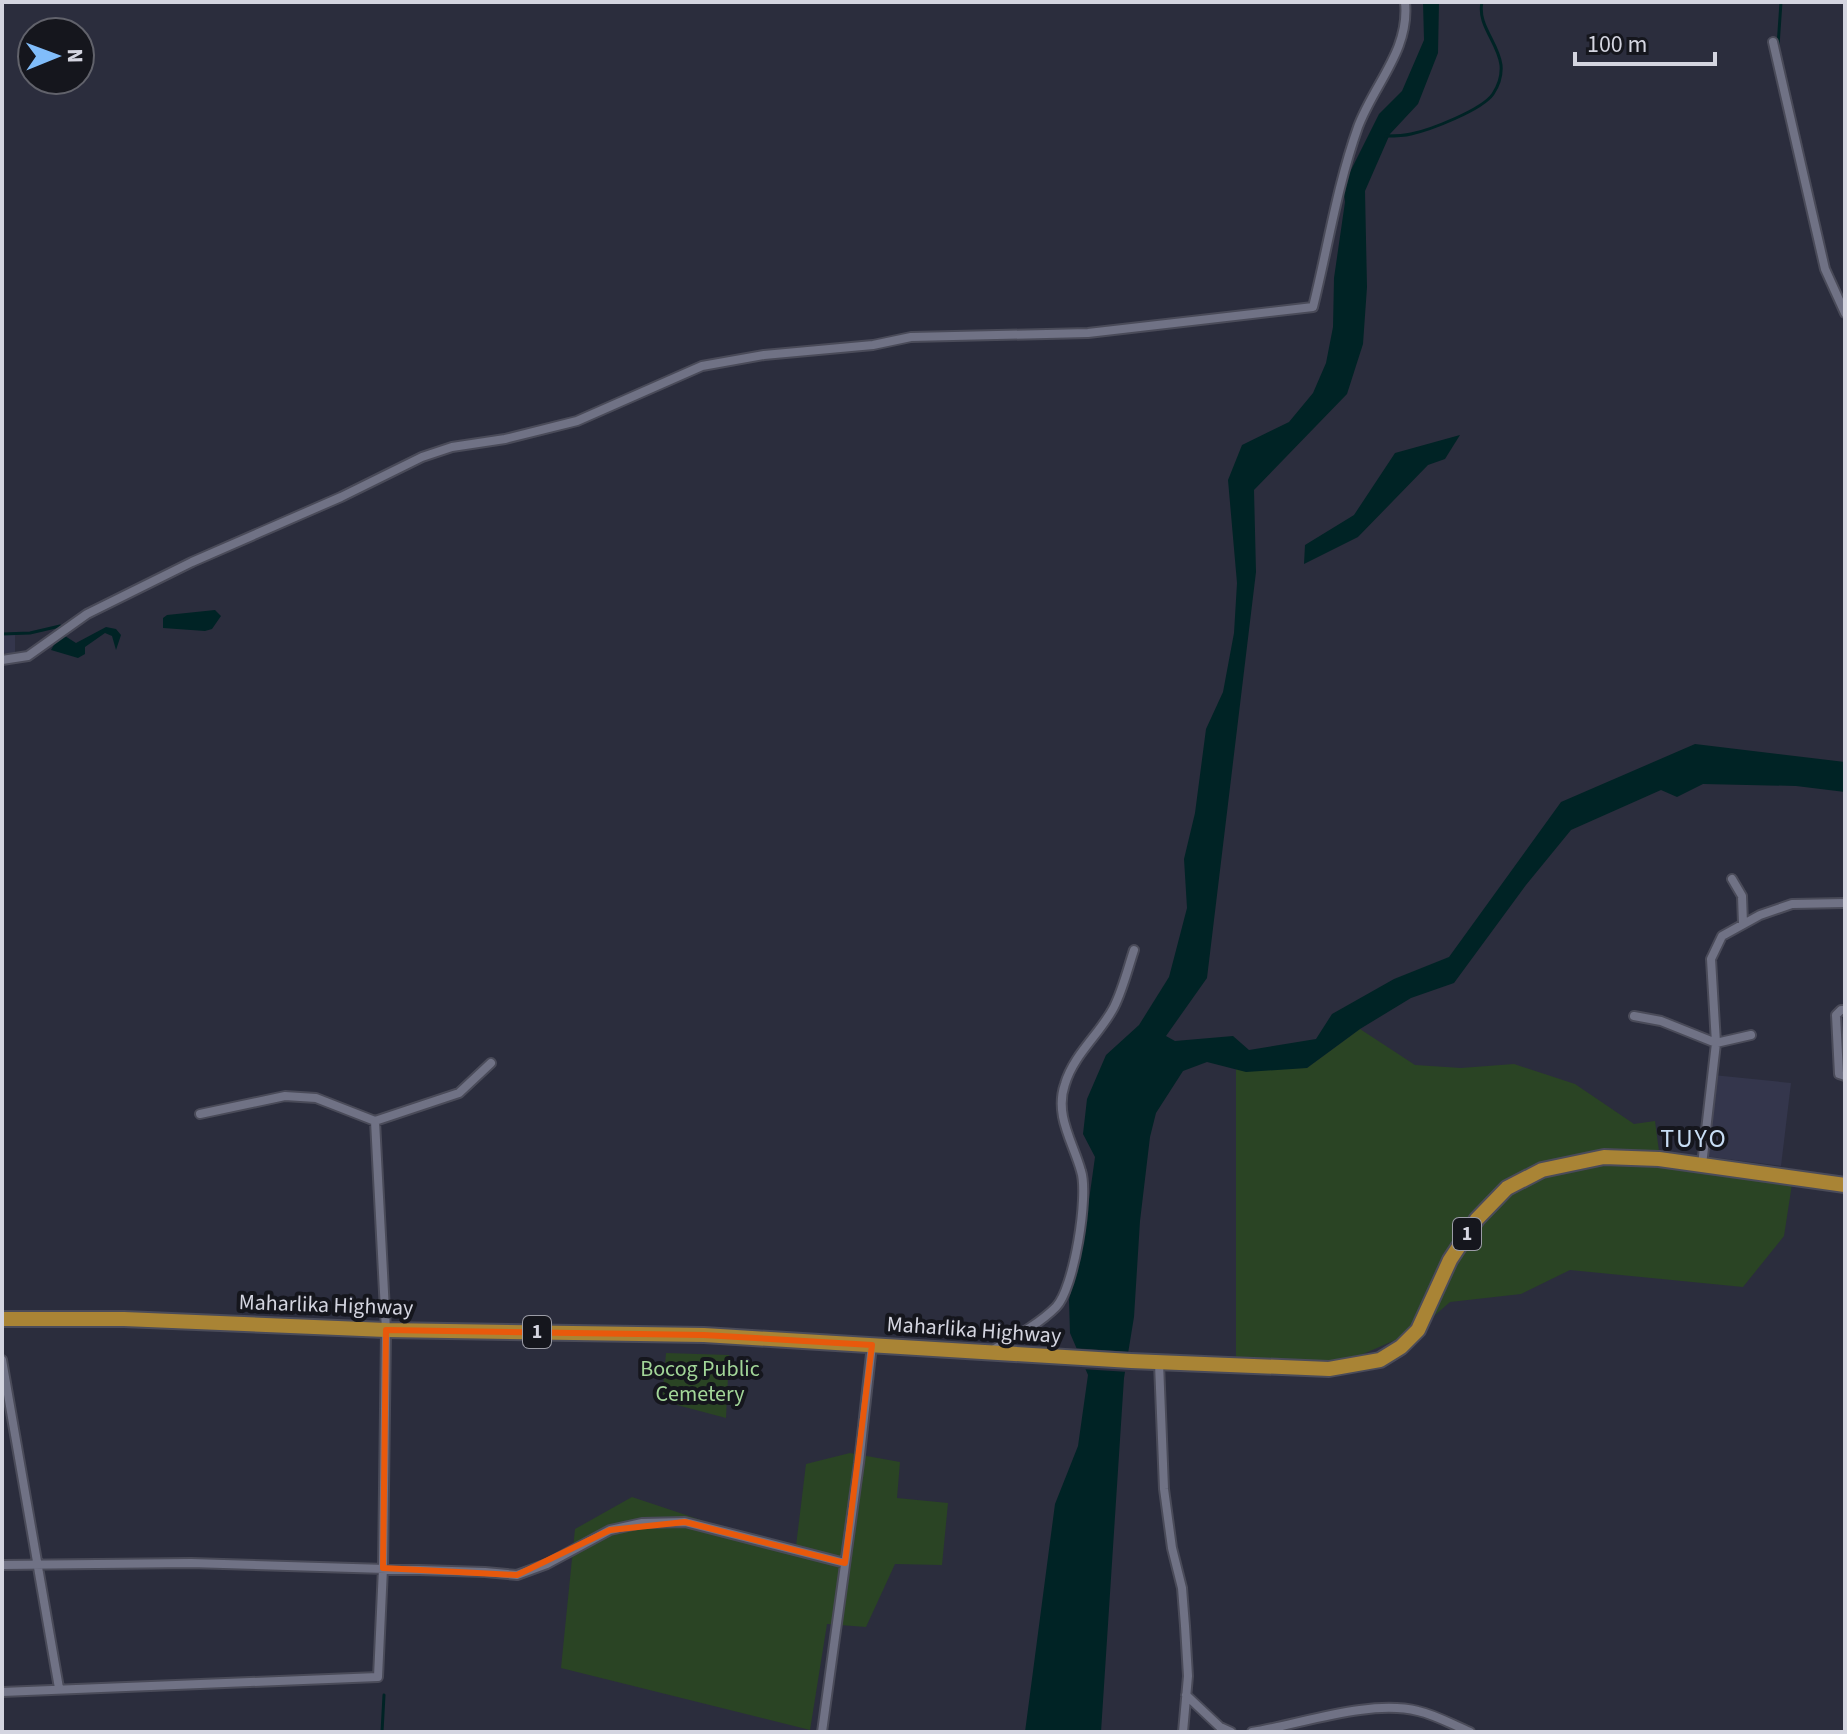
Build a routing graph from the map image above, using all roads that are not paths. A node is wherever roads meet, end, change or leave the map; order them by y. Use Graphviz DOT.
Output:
graph roads {
  1 [pos="1405,2"];
  2 [pos="1773,42"];
  3 [pos="1845,313"];
  4 [pos="2,660"];
  5 [pos="1732,879"];
  6 [pos="1845,903"];
  7 [pos="1743,924"];
  8 [pos="1134,950"];
  9 [pos="1845,1010"];
  10 [pos="1634,1016"];
  11 [pos="1751,1035"];
  12 [pos="1842,1041"];
  13 [pos="1716,1043"];
  14 [pos="491,1063"];
  15 [pos="1845,1076"];
  16 [pos="200,1114"];
  17 [pos="375,1121"];
  18 [pos="1702,1165"];
  19 [pos="1845,1185"];
  20 [pos="2,1319"];
  21 [pos="386,1330"];
  22 [pos="872,1345"];
  23 [pos="989,1353"];
  24 [pos="2,1360"];
  25 [pos="1159,1363"];
  26 [pos="845,1563"];
  27 [pos="2,1565"];
  28 [pos="39,1565"];
  29 [pos="383,1568"];
  30 [pos="59,1688"];
  31 [pos="2,1692"];
  32 [pos="1186,1695"];
  33 [pos="822,1732"];
  34 [pos="1183,1732"];
  35 [pos="1231,1732"];
  36 [pos="1252,1732"];
  37 [pos="1470,1732"];
  1 -- 4 [label="street"];
  2 -- 3 [label="street"];
  5 -- 7 [label="street"];
  6 -- 7 [label="street"];
  7 -- 13 [label="street"];
  8 -- 23 [label="street"];
  9 -- 12 [label="street"];
  10 -- 13 [label="street"];
  11 -- 13 [label="street"];
  12 -- 15 [label="street"];
  13 -- 18 [label="street"];
  14 -- 17 [label="street"];
  16 -- 17 [label="street"];
  17 -- 21 [label="street"];
  18 -- 19 [label="highway, Maharlika Highway / 1"];
  18 -- 25 [label="highway, Maharlika Highway / 1"];
  20 -- 21 [label="highway, Maharlika Highway / 1"];
  21 -- 22 [label="highway, Maharlika Highway / 1"];
  21 -- 29 [label="street"];
  22 -- 23 [label="highway, Maharlika Highway / 1"];
  22 -- 26 [label="street"];
  23 -- 25 [label="highway, Maharlika Highway / 1"];
  24 -- 28 [label="street"];
  25 -- 32 [label="street"];
  26 -- 29 [label="street"];
  26 -- 33 [label="street"];
  27 -- 28 [label="street"];
  28 -- 29 [label="street"];
  28 -- 30 [label="street"];
  29 -- 30 [label="street"];
  30 -- 31 [label="street"];
  32 -- 34 [label="street"];
  32 -- 35 [label="street"];
  36 -- 37 [label="street"];
}
